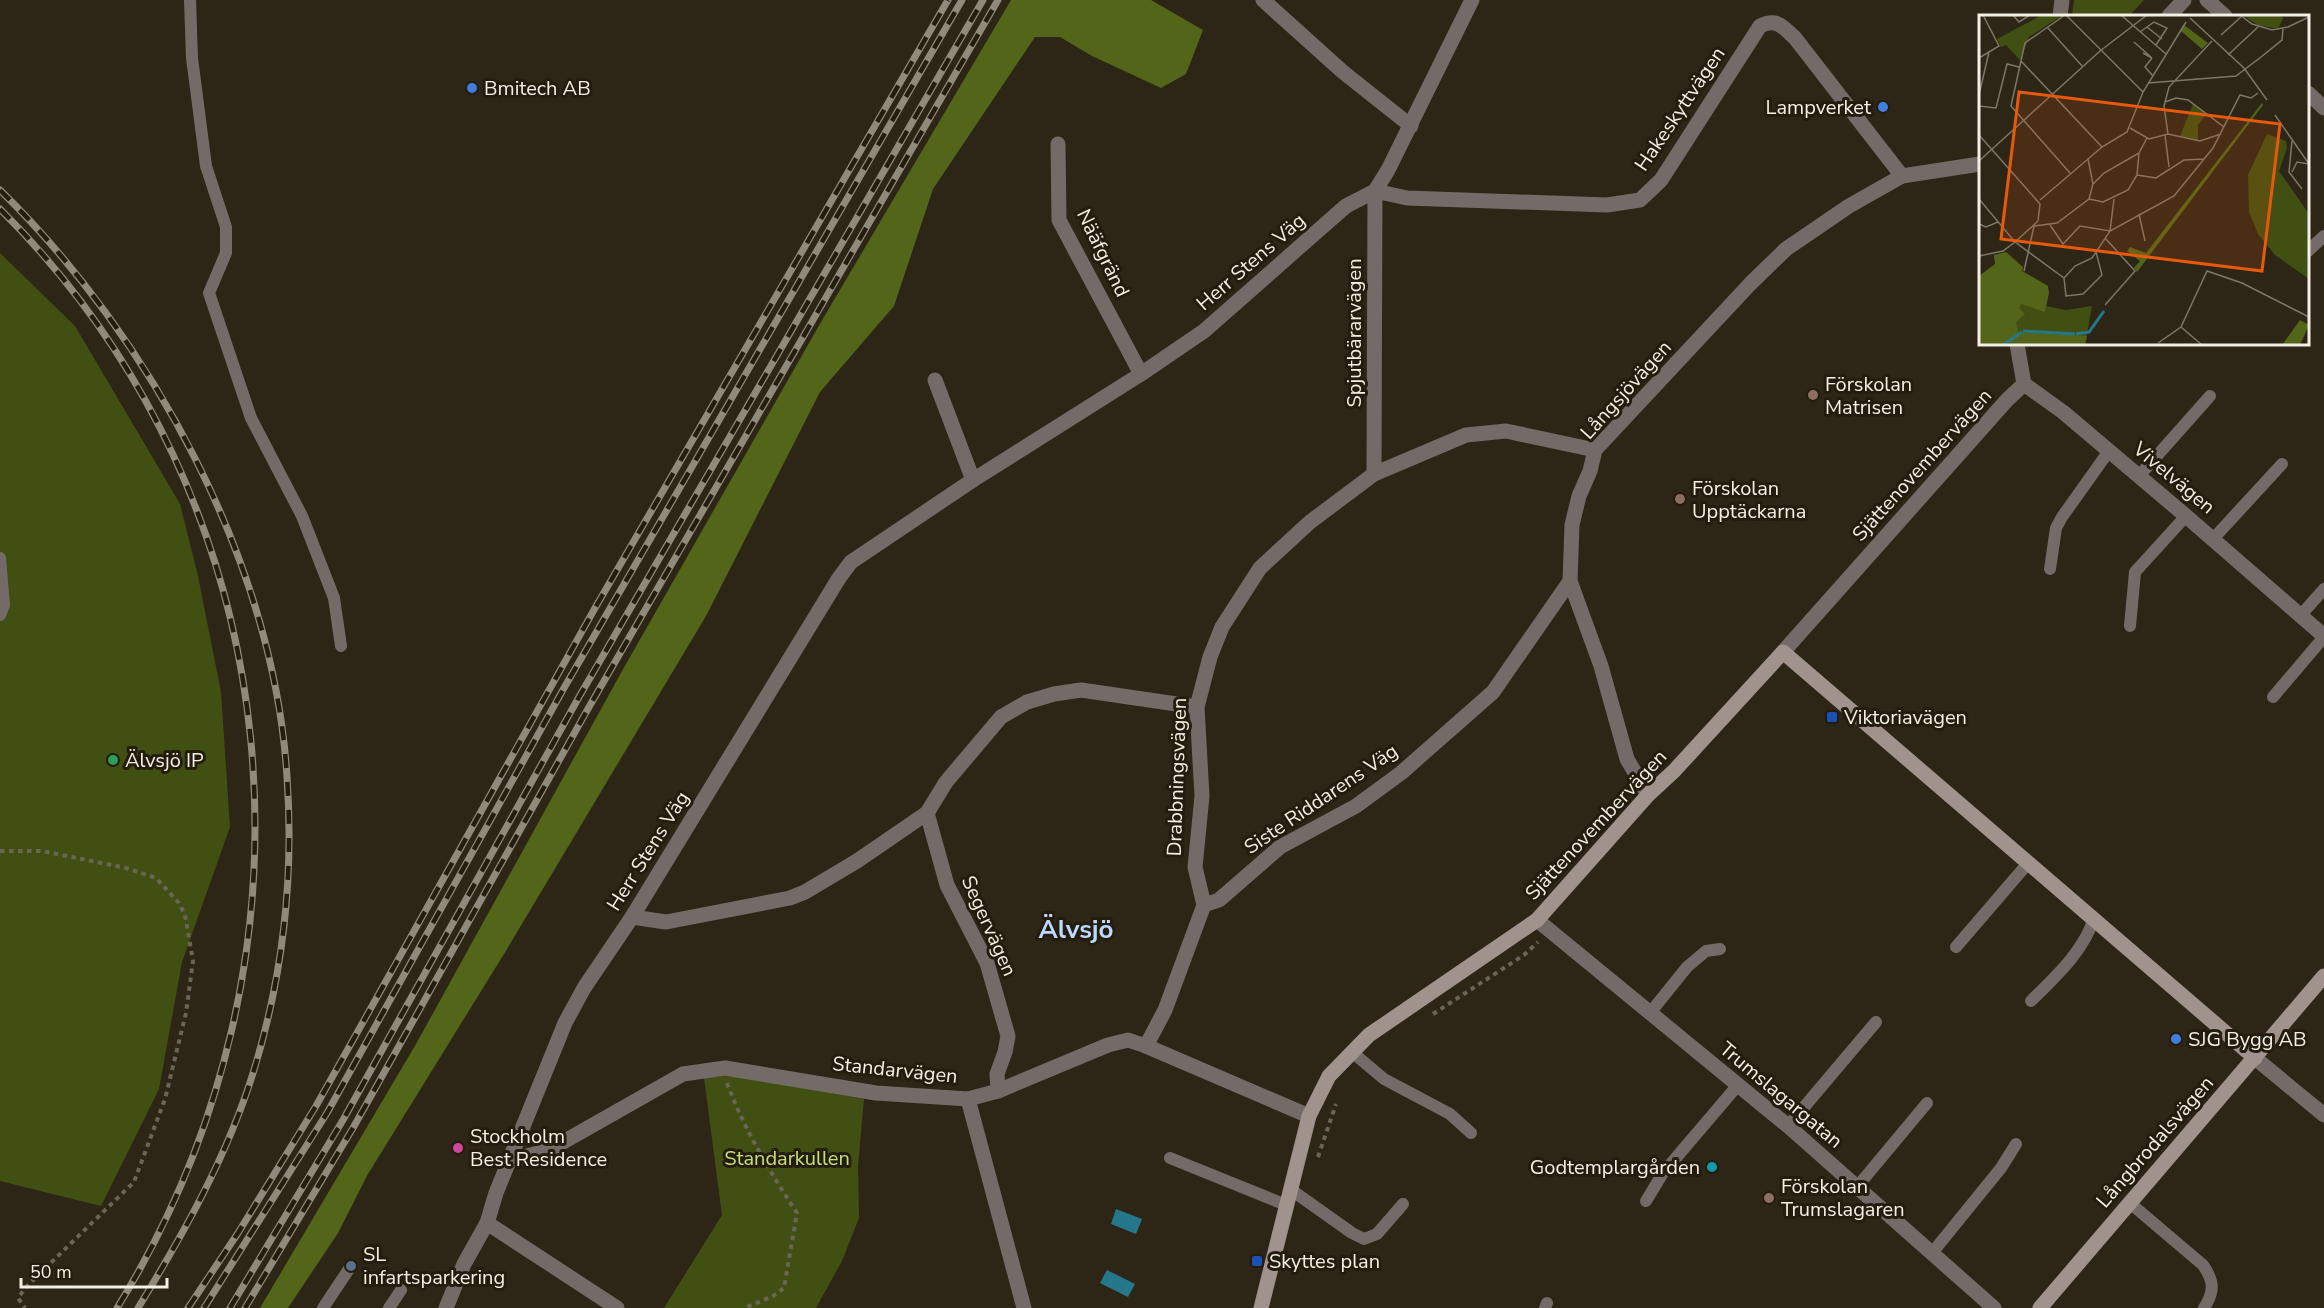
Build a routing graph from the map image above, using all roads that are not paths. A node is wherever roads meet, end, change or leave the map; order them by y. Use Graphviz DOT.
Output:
graph roads {
  1 [pos="190,0"];
  2 [pos="1263,0"];
  3 [pos="1472,0"];
  4 [pos="2062,0"];
  5 [pos="2184,0"];
  6 [pos="2207,0"];
  7 [pos="2060,15"];
  8 [pos="2170,15"];
  9 [pos="2224,15"];
  10 [pos="2309,95"];
  11 [pos="2324,108"];
  12 [pos="1411,126"];
  13 [pos="1058,144"];
  14 [pos="1979,164"];
  15 [pos="1902,176"];
  16 [pos="1375,191"];
  17 [pos="2324,236"];
  18 [pos="2309,249"];
  19 [pos="2017,345"];
  20 [pos="1141,374"];
  21 [pos="935,380"];
  22 [pos="2024,384"];
  23 [pos="2210,396"];
  24 [pos="1595,450"];
  25 [pos="2109,452"];
  26 [pos="2282,464"];
  27 [pos="1374,474"];
  28 [pos="2139,476"];
  29 [pos="973,480"];
  30 [pos="2186,516"];
  31 [pos="2212,539"];
  32 [pos="0,558"];
  33 [pos="2050,568"];
  34 [pos="1570,581"];
  35 [pos="2324,589"];
  36 [pos="0,615"];
  37 [pos="2301,615"];
  38 [pos="2130,626"];
  39 [pos="2324,636"];
  40 [pos="341,646"];
  41 [pos="1783,652"];
  42 [pos="2273,697"];
  43 [pos="1197,707"];
  44 [pos="1648,795"];
  45 [pos="927,813"];
  46 [pos="2029,862"];
  47 [pos="1204,905"];
  48 [pos="632,917"];
  49 [pos="2094,918"];
  50 [pos="1537,920"];
  51 [pos="1956,947"];
  52 [pos="1720,949"];
  53 [pos="2324,976"];
  54 [pos="2031,1001"];
  55 [pos="1650,1013"];
  56 [pos="1876,1022"];
  57 [pos="1146,1046"];
  58 [pos="1352,1052"];
  59 [pos="2255,1058"];
  60 [pos="1738,1085"];
  61 [pos="998,1091"];
  62 [pos="968,1099"];
  63 [pos="1927,1103"];
  64 [pos="2324,1114"];
  65 [pos="1309,1116"];
  66 [pos="1788,1126"];
  67 [pos="1471,1133"];
  68 [pos="2016,1144"];
  69 [pos="1170,1158"];
  70 [pos="509,1161"];
  71 [pos="1857,1187"];
  72 [pos="1290,1189"];
  73 [pos="1646,1201"];
  74 [pos="2130,1203"];
  75 [pos="1403,1204"];
  76 [pos="1286,1205"];
  77 [pos="486,1223"];
  78 [pos="1932,1253"];
  79 [pos="349,1269"];
  80 [pos="401,1290"];
  81 [pos="323,1308"];
  82 [pos="389,1308"];
  83 [pos="446,1308"];
  84 [pos="617,1308"];
  85 [pos="1024,1308"];
  86 [pos="1261,1308"];
  87 [pos="1994,1308"];
  88 [pos="2040,1308"];
  89 [pos="2204,1308"];
  1 -- 40 [label="lane"];
  2 -- 12 [label="street"];
  3 -- 12 [label="street"];
  4 -- 7 [label="street"];
  5 -- 8 [label="street"];
  6 -- 9 [label="street"];
  10 -- 11 [label="street"];
  12 -- 16 [label="street"];
  13 -- 20 [label="street, Nääfgränd"];
  14 -- 15 [label="street, Långsjövägen"];
  15 -- 16 [label="street, Hakeskyttvägen"];
  15 -- 24 [label="street, Långsjövägen"];
  16 -- 20 [label="street, Herr Stens Väg"];
  16 -- 27 [label="street, Spjutbärarvägen"];
  17 -- 18 [label="lane"];
  19 -- 22 [label="street"];
  20 -- 29 [label="street, Herr Stens Väg"];
  21 -- 29 [label="street"];
  22 -- 25 [label="street, Vivelvägen"];
  22 -- 41 [label="street, Sjättenovembervägen"];
  23 -- 28 [label="lane"];
  24 -- 27 [label="street, Drabbningsvägen"];
  24 -- 34 [label="street, Långsjövägen"];
  25 -- 28 [label="street, Vivelvägen"];
  25 -- 33 [label="lane"];
  26 -- 31 [label="lane"];
  27 -- 43 [label="street, Drabbningsvägen"];
  28 -- 30 [label="street, Vivelvägen"];
  29 -- 48 [label="street, Herr Stens Väg"];
  30 -- 31 [label="street, Vivelvägen"];
  30 -- 38 [label="lane"];
  31 -- 37 [label="street, Vivelvägen"];
  32 -- 36 [label="lane"];
  34 -- 44 [label="street, Långsjövägen"];
  34 -- 47 [label="street, Siste Riddarens Väg"];
  35 -- 37 [label="lane"];
  37 -- 39 [label="street, Vivelvägen"];
  39 -- 42 [label="lane"];
  41 -- 44 [label="street, Sjättenovembervägen"];
  41 -- 46 [label="street"];
  43 -- 45 [label="street"];
  43 -- 47 [label="street, Drabbningsvägen"];
  44 -- 50 [label="street, Sjättenovembervägen"];
  45 -- 48 [label="street"];
  45 -- 61 [label="street, Segervägen"];
  46 -- 49 [label="street"];
  46 -- 51 [label="lane"];
  47 -- 57 [label="street"];
  48 -- 70 [label="street, Herr Stens Väg"];
  49 -- 54 [label="lane"];
  49 -- 59 [label="street"];
  50 -- 55 [label="street, Trumslagargatan"];
  50 -- 58 [label="street, Sjättenovembervägen"];
  52 -- 55 [label="lane"];
  53 -- 59 [label="street, Långbrodalsvägen"];
  55 -- 60 [label="street, Trumslagargatan"];
  56 -- 66 [label="lane"];
  57 -- 61 [label="street, Standarvägen"];
  57 -- 65 [label="street, Standarvägen"];
  58 -- 65 [label="street, Sjättenovembervägen"];
  58 -- 67 [label="lane"];
  59 -- 64 [label="street"];
  59 -- 74 [label="street, Långbrodalsvägen"];
  60 -- 66 [label="street, Trumslagargatan"];
  60 -- 73 [label="lane"];
  61 -- 62 [label="street, Standarvägen"];
  62 -- 70 [label="street, Standarvägen"];
  62 -- 85 [label="street"];
  63 -- 71 [label="lane"];
  65 -- 72 [label="street, Sjättenovembervägen"];
  66 -- 71 [label="street, Trumslagargatan"];
  68 -- 78 [label="lane"];
  69 -- 76 [label="lane"];
  70 -- 77 [label="street, Herr Stens Väg"];
  71 -- 78 [label="street, Trumslagargatan"];
  72 -- 75 [label="lane"];
  72 -- 76 [label="street, Sjättenovembervägen"];
  74 -- 88 [label="street, Långbrodalsvägen"];
  74 -- 89 [label="lane"];
  76 -- 86 [label="street, Sjättenovembervägen"];
  77 -- 83 [label="street, Herr Stens Väg"];
  77 -- 84 [label="street"];
  78 -- 87 [label="street, Trumslagargatan"];
  79 -- 81 [label="lane"];
  80 -- 82 [label="lane"];
}
